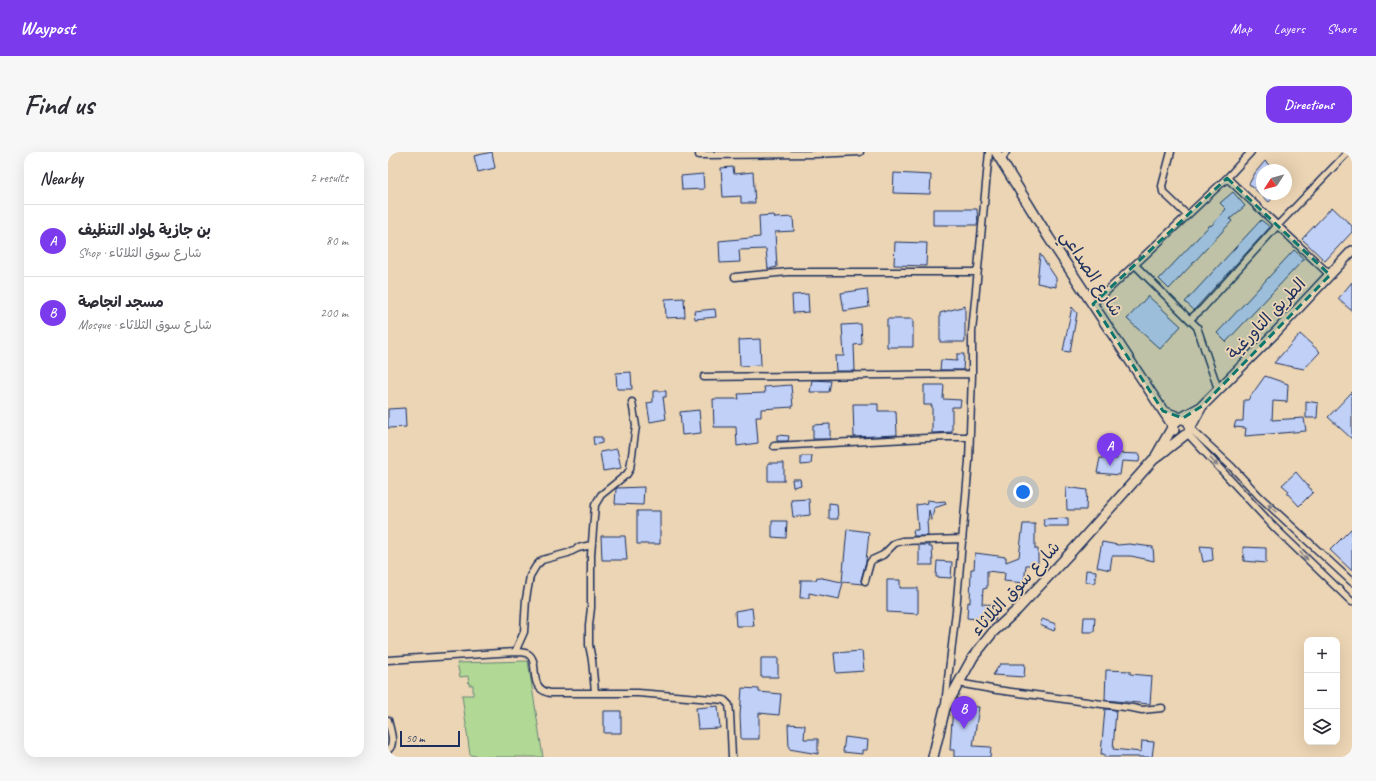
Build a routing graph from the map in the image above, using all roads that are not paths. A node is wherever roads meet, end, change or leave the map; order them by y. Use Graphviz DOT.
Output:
graph roads {
  1 [pos="860,152"];
  2 [pos="989,152"];
  3 [pos="996,152"];
  4 [pos="1006,152"];
  5 [pos="1171,152"];
  6 [pos="1251,152"];
  7 [pos="1348,152"];
  8 [pos="699,154"];
  9 [pos="1001,161"];
  10 [pos="1227,178"];
  11 [pos="1188,215"];
  12 [pos="1278,225"];
  13 [pos="1352,251"];
  14 [pos="1135,265"];
  15 [pos="977,272"];
  16 [pos="1330,275"];
  17 [pos="735,277"];
  18 [pos="1093,304"];
  19 [pos="1190,319"];
  20 [pos="972,374"];
  21 [pos="704,377"];
  22 [pos="1218,389"];
  23 [pos="632,402"];
  24 [pos="1202,406"];
  25 [pos="1163,411"];
  26 [pos="1183,418"];
  27 [pos="1173,426"];
  28 [pos="1187,432"];
  29 [pos="970,438"];
  30 [pos="774,446"];
  31 [pos="1153,460"];
  32 [pos="962,539"];
  33 [pos="591,545"];
  34 [pos="865,581"];
  35 [pos="1352,582"];
  36 [pos="1352,602"];
  37 [pos="515,652"];
  38 [pos="388,660"];
  39 [pos="958,683"];
  40 [pos="595,692"];
  41 [pos="945,708"];
  42 [pos="1162,708"];
  43 [pos="388,720"];
  44 [pos="388,750"];
  45 [pos="732,757"];
  46 [pos="932,757"];
  1 -- 8 [label="street"];
  2 -- 15 [label="street"];
  3 -- 9 [label="street, شارع الصداعي"];
  4 -- 9 [label="street"];
  5 -- 11 [label="street"];
  6 -- 10 [label="street"];
  7 -- 12 [label="street"];
  9 -- 18 [label="street, شارع الصداعي"];
  10 -- 11 [label="street"];
  10 -- 12 [label="street"];
  11 -- 14 [label="street"];
  12 -- 16 [label="street"];
  12 -- 19 [label="street"];
  13 -- 16 [label="street, الطريق التاورغية"];
  14 -- 18 [label="street"];
  14 -- 19 [label="street"];
  15 -- 17 [label="street"];
  15 -- 20 [label="street"];
  16 -- 22 [label="street, الطريق التاورغية"];
  18 -- 25 [label="street, شارع الصداعي"];
  19 -- 22 [label="street"];
  20 -- 21 [label="street"];
  20 -- 29 [label="street"];
  22 -- 24 [label="street, الطريق التاورغية"];
  23 -- 33 [label="street"];
  24 -- 26 [label="street"];
  24 -- 28 [label="street"];
  25 -- 26 [label="street"];
  25 -- 27 [label="street, شارع الصداعي"];
  26 -- 27 [label="street"];
  26 -- 28 [label="street"];
  27 -- 28 [label="street"];
  27 -- 31 [label="street"];
  28 -- 31 [label="street"];
  35 -- 28 [label="street, one-way"];
  28 -- 36 [label="street, one-way"];
  29 -- 30 [label="street"];
  29 -- 32 [label="street"];
  31 -- 39 [label="street, شارع سوق الثلاثاء"];
  32 -- 34 [label="street"];
  32 -- 41 [label="street"];
  33 -- 37 [label="street"];
  33 -- 40 [label="street"];
  37 -- 38 [label="street"];
  37 -- 40 [label="street"];
  39 -- 41 [label="street, شارع سوق الثلاثاء"];
  39 -- 42 [label="street"];
  40 -- 45 [label="street"];
  41 -- 46 [label="street, شارع سوق الثلاثاء"];
  43 -- 44 [label="street"];
}
